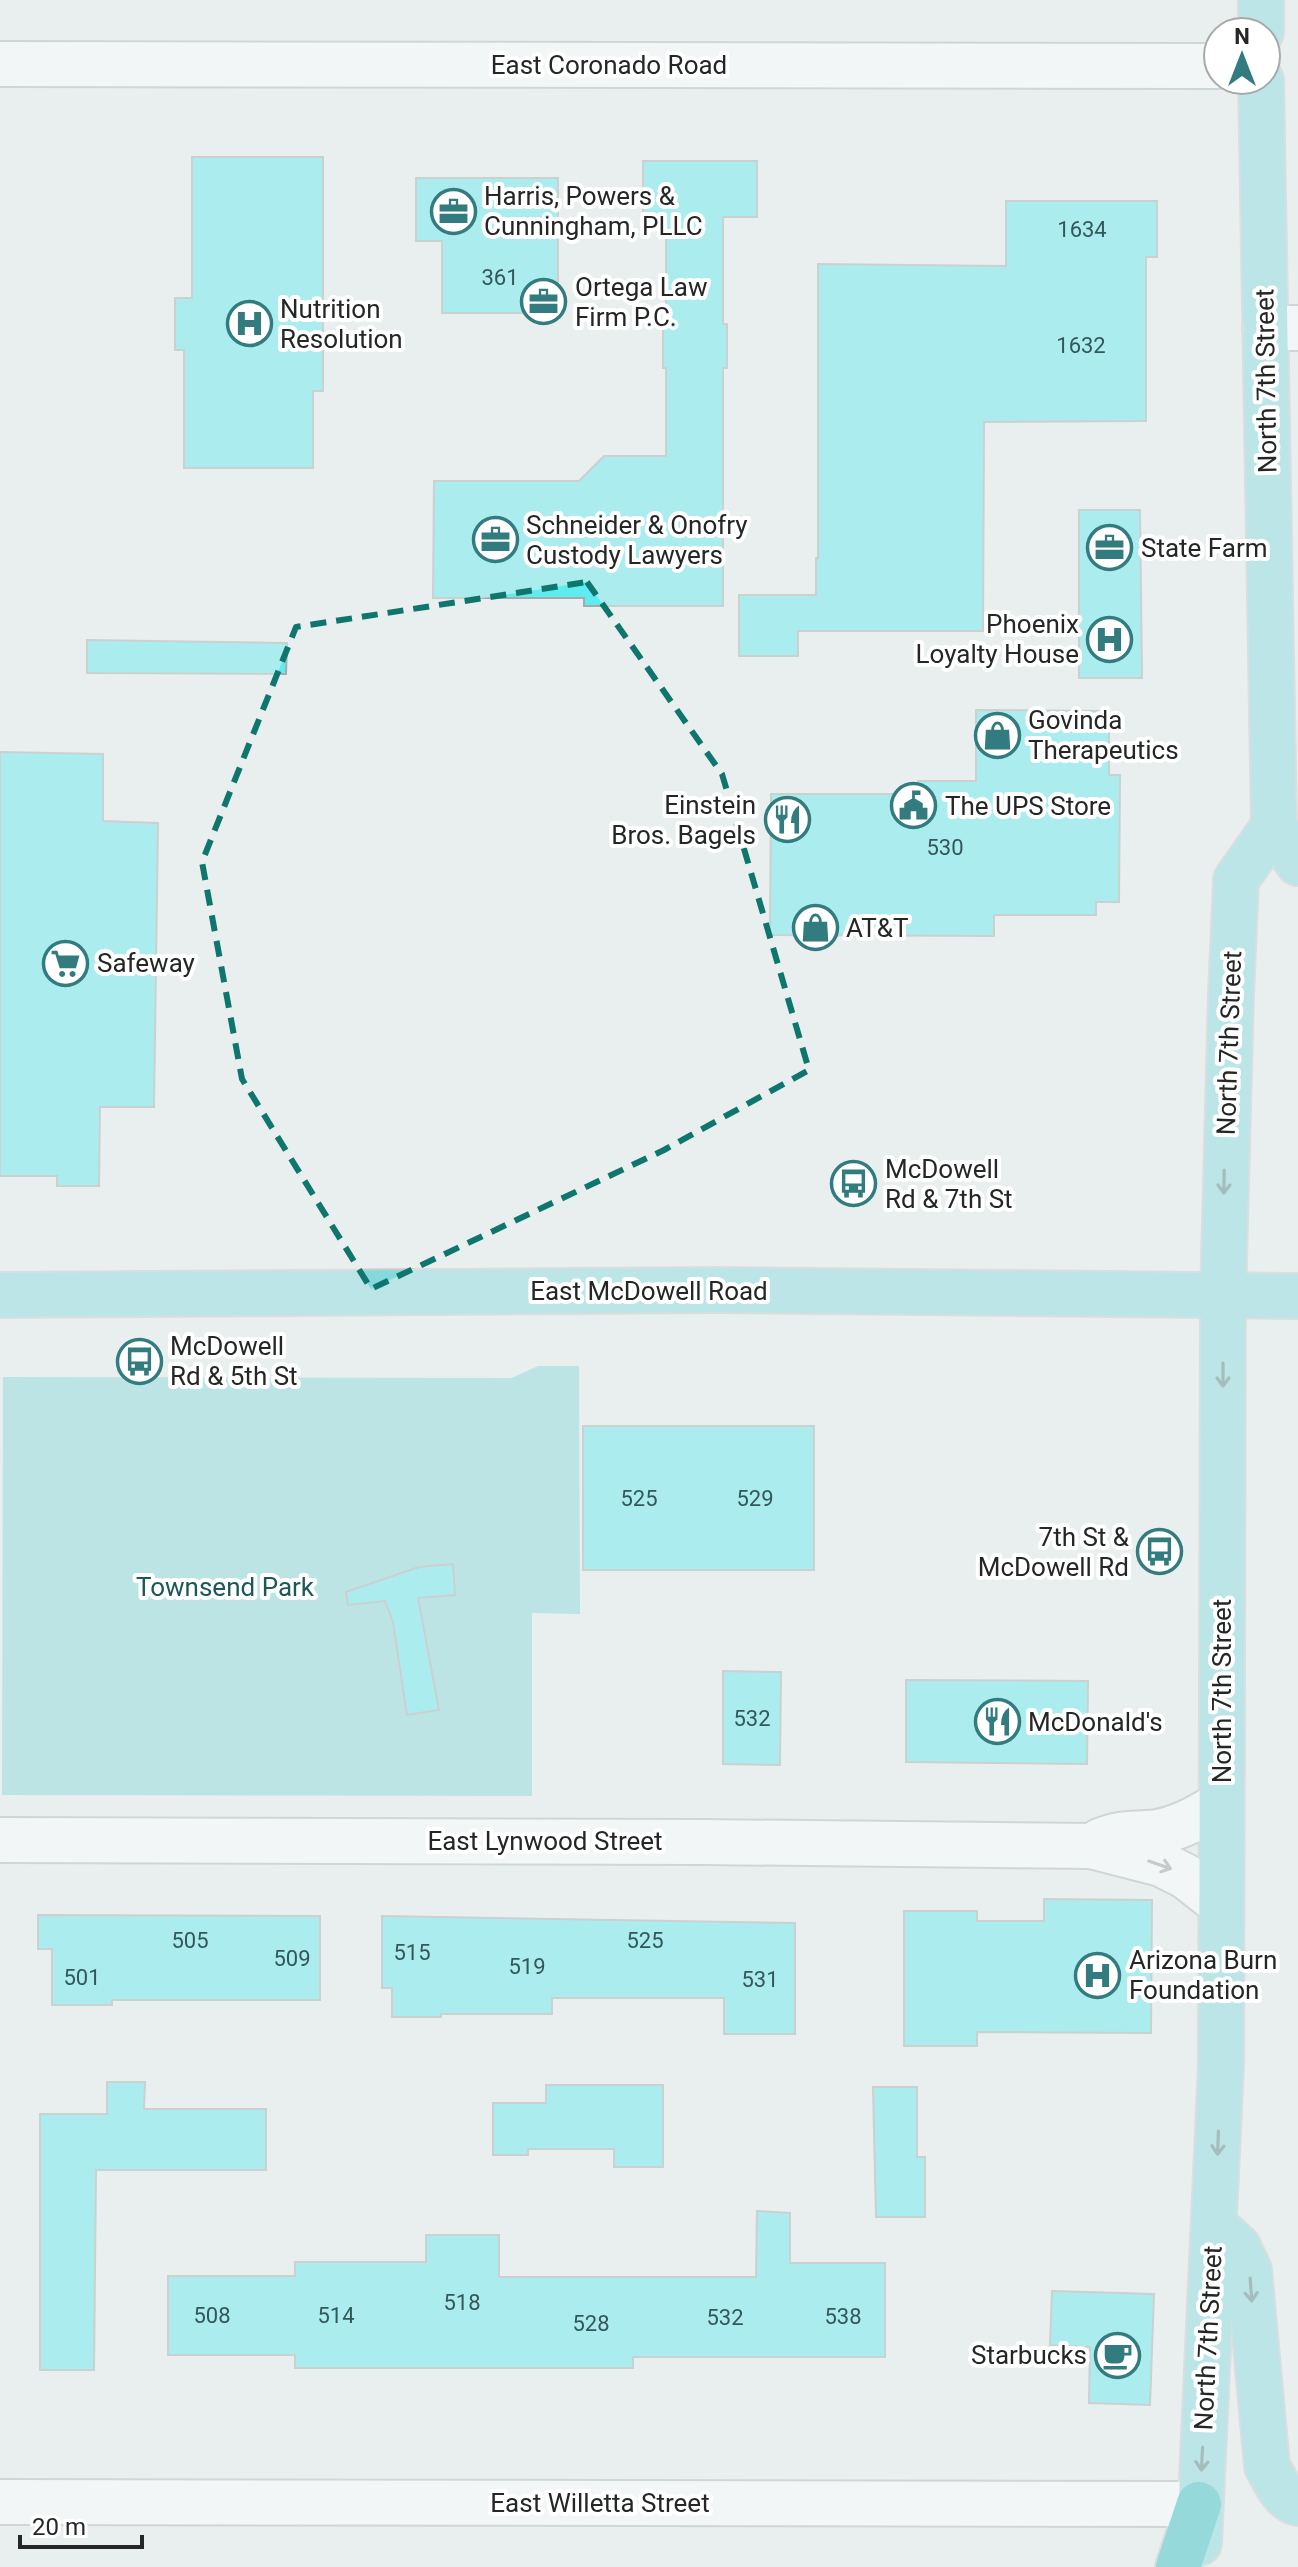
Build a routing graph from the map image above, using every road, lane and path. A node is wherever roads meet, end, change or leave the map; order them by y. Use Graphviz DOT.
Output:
graph roads {
  1 [pos="0,64"];
  2 [pos="1202,66"];
  3 [pos="1262,96"];
  4 [pos="1282,328"];
  5 [pos="1274,826"];
  6 [pos="1298,863"];
  7 [pos="0,1295"];
  8 [pos="1298,1296"];
  9 [pos="1223,1297"];
  10 [pos="1221,1804"];
  11 [pos="0,1840"];
  12 [pos="1091,1846"];
  13 [pos="1221,1904"];
  14 [pos="1214,2225"];
  15 [pos="0,2502"];
  16 [pos="1298,2503"];
  17 [pos="1199,2504"];
  18 [pos="1178,2567"];
  19 [pos="1198,2567"];
  1 -- 2 [label="street, East Coronado Road"];
  3 -- 4 [label="main road, North 7th Street"];
  4 -- 5 [label="main road, North 7th Street"];
  5 -- 6 [label="main road"];
  5 -- 9 [label="main road, North 7th Street, one-way"];
  7 -- 9 [label="main road, East McDowell Road"];
  8 -- 9 [label="main road, East McDowell Road"];
  9 -- 10 [label="main road, North 7th Street, one-way"];
  10 -- 12 [label="street, East Lynwood Street"];
  10 -- 13 [label="main road, North 7th Street"];
  11 -- 12 [label="street, East Lynwood Street"];
  12 -- 13 [label="street, East Lynwood Street, one-way"];
  13 -- 14 [label="main road, North 7th Street, one-way"];
  14 -- 16 [label="main road, one-way"];
  14 -- 17 [label="main road, North 7th Street, one-way"];
  15 -- 17 [label="street, East Willetta Street"];
  17 -- 18 [label="highway"];
  17 -- 19 [label="main road, North 7th Street"];
}
